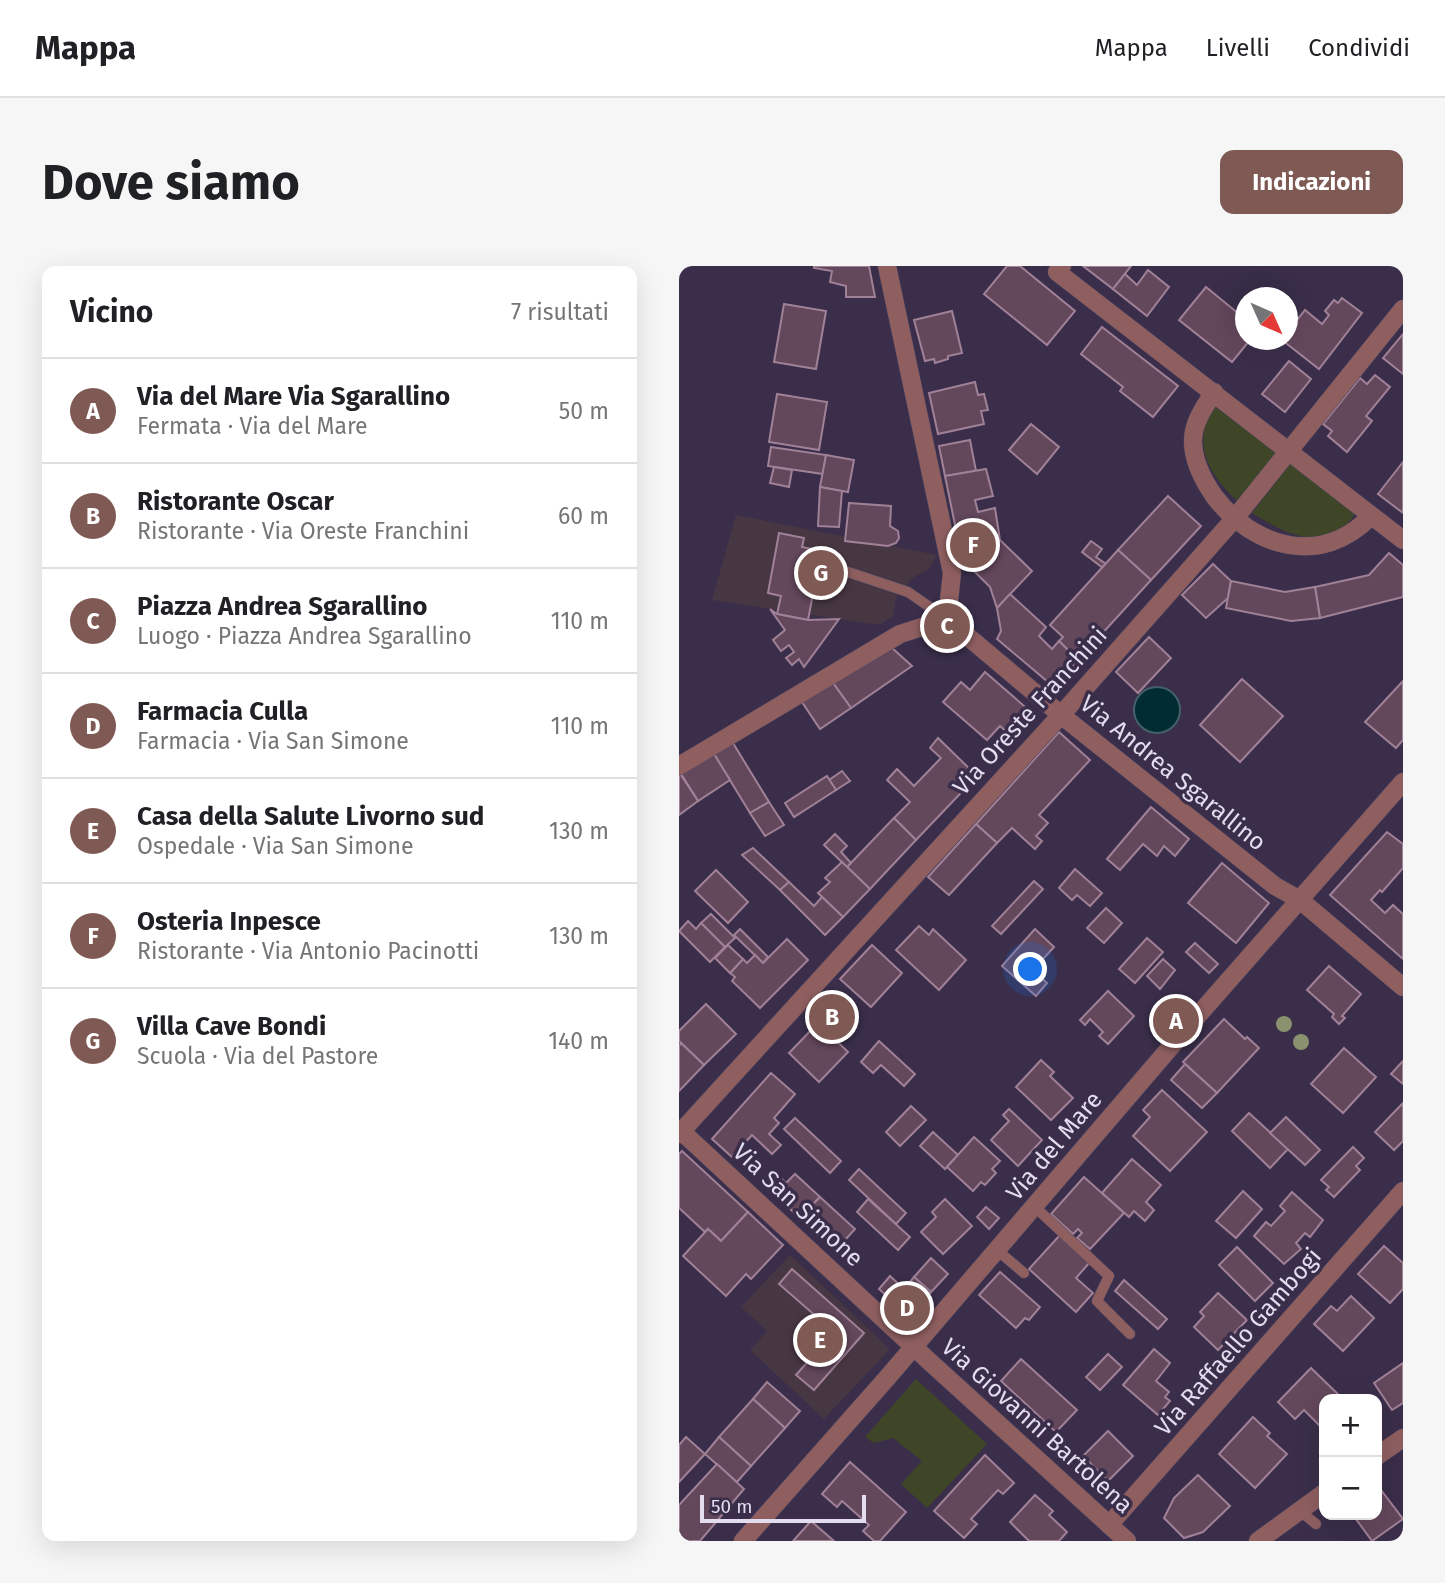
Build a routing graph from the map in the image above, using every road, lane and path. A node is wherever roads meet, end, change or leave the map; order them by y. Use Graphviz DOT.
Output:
graph roads {
  1 [pos="887,266"];
  2 [pos="1056,268"];
  3 [pos="1403,309"];
  4 [pos="1214,393"];
  5 [pos="1293,447"];
  6 [pos="1371,516"];
  7 [pos="1235,519"];
  8 [pos="1403,540"];
  9 [pos="842,570"];
  10 [pos="947,619"];
  11 [pos="1061,715"];
  12 [pos="679,766"];
  13 [pos="1403,782"];
  14 [pos="1300,900"];
  15 [pos="1403,987"];
  16 [pos="680,1131"];
  17 [pos="1403,1191"];
  18 [pos="1035,1207"];
  19 [pos="997,1250"];
  20 [pos="1024,1273"];
  21 [pos="1130,1335"];
  22 [pos="913,1347"];
  23 [pos="1403,1438"];
  24 [pos="1382,1453"];
  25 [pos="1319,1497"];
  26 [pos="1300,1511"];
  27 [pos="1316,1524"];
  28 [pos="1109,1525"];
  29 [pos="743,1541"];
  30 [pos="1127,1541"];
  31 [pos="1258,1541"];
  1 -- 10 [label="street"];
  2 -- 4 [label="street"];
  3 -- 5 [label="street, Via Oreste Franchini"];
  4 -- 5 [label="street"];
  4 -- 7 [label="street"];
  5 -- 6 [label="street"];
  5 -- 7 [label="street, Via Oreste Franchini"];
  6 -- 7 [label="street"];
  6 -- 8 [label="street"];
  7 -- 11 [label="street, Via Oreste Franchini"];
  9 -- 10 [label="lane"];
  10 -- 11 [label="street, Via Andrea Sgarallino"];
  10 -- 12 [label="street"];
  11 -- 14 [label="street, Via Andrea Sgarallino"];
  11 -- 16 [label="street, Via Oreste Franchini"];
  13 -- 14 [label="street, Via del Mare"];
  14 -- 15 [label="street, Via Andrea Sgarallino"];
  14 -- 18 [label="street, Via del Mare"];
  16 -- 22 [label="street, Via San Simone"];
  17 -- 28 [label="street, Via Raffaello Gambogi"];
  18 -- 19 [label="street, Via del Mare"];
  18 -- 21 [label="lane"];
  19 -- 20 [label="lane"];
  19 -- 22 [label="street, Via del Mare"];
  22 -- 28 [label="street, Via Giovanni Bartolena"];
  22 -- 29 [label="street, Via del Mare"];
  23 -- 24 [label="street"];
  25 -- 26 [label="street"];
  26 -- 27 [label="lane"];
  26 -- 31 [label="street"];
  28 -- 30 [label="street, Via Giovanni Bartolena"];
}
